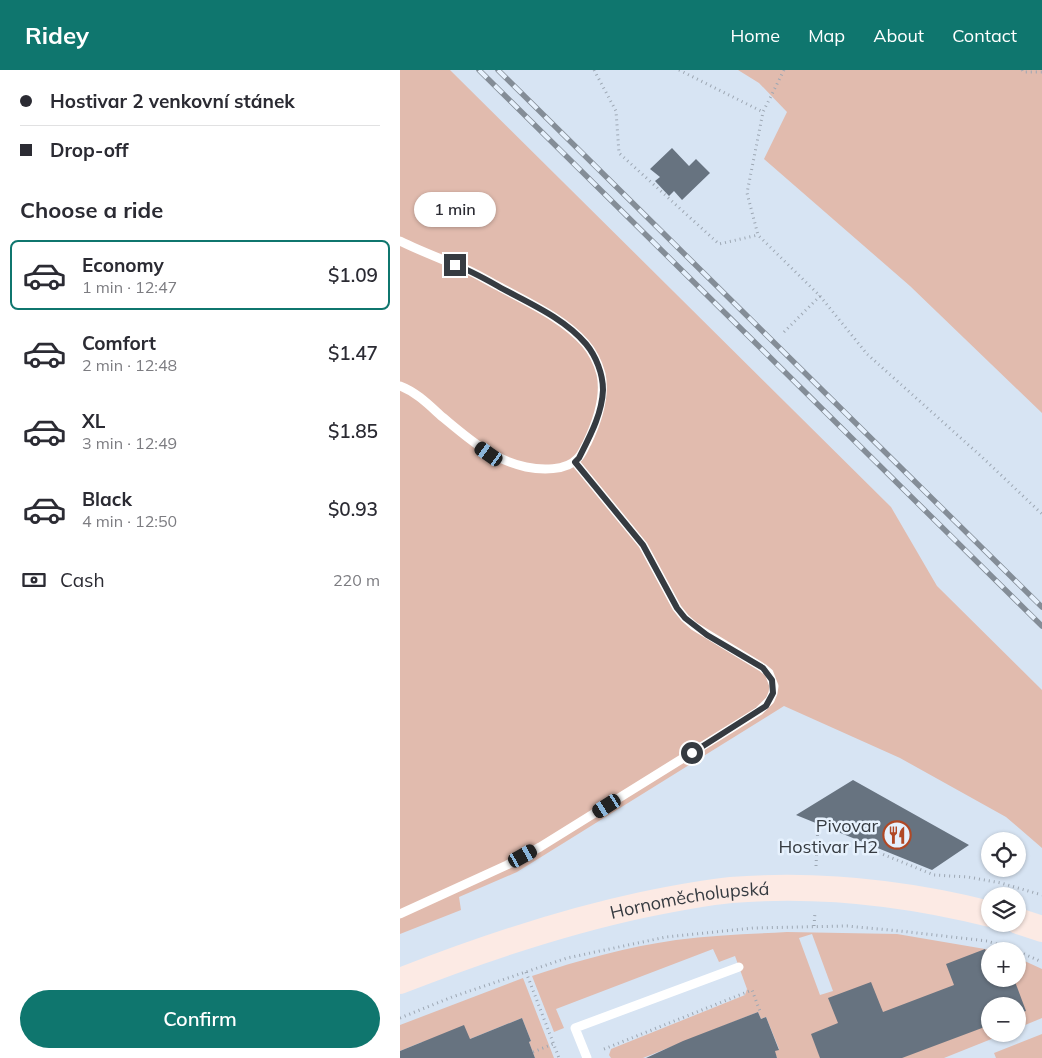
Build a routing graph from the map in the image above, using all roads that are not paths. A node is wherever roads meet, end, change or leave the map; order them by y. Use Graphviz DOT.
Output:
graph roads {
  1 [pos="400,241"];
  2 [pos="400,386"];
  3 [pos="575,462"];
  4 [pos="981,912"];
  5 [pos="400,914"];
  6 [pos="1026,924"];
  7 [pos="1042,929"];
  8 [pos="739,967"];
  9 [pos="400,981"];
  10 [pos="587,1058"];
  1 -- 3 [label="lane"];
  2 -- 3 [label="lane"];
  3 -- 5 [label="lane"];
  4 -- 9 [label="street, Hornoměcholupská"];
  6 -- 7 [label="street"];
  8 -- 10 [label="lane"];
}
